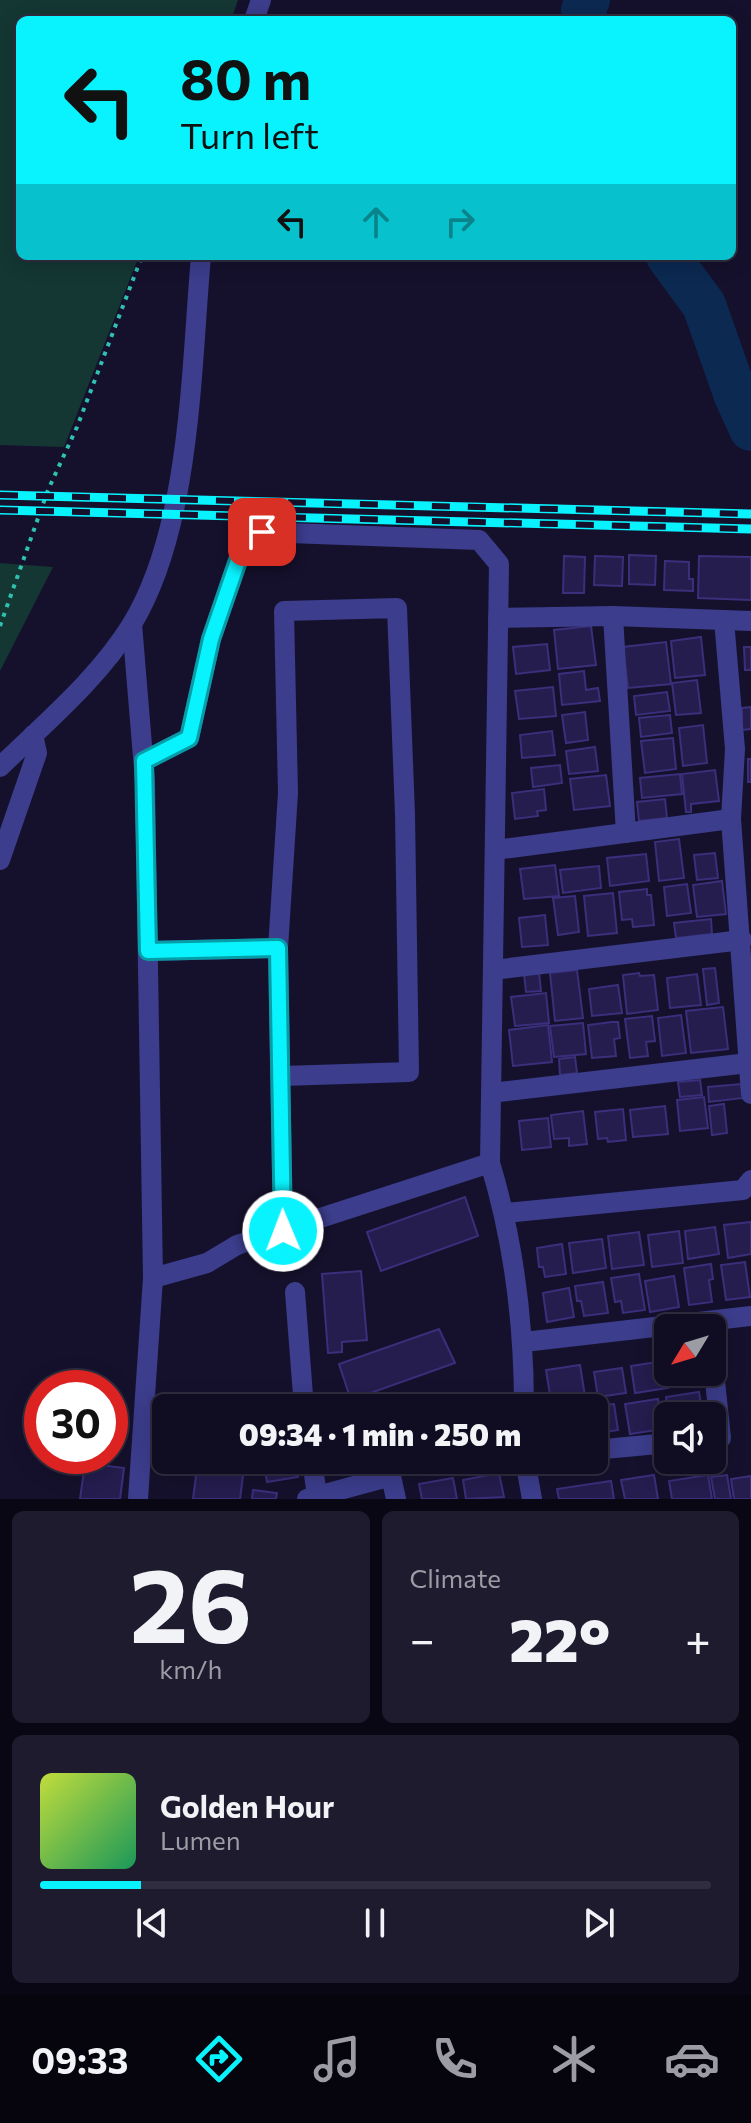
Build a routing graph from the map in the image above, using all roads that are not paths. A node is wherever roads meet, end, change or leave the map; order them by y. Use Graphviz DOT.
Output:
graph roads {
  1 [pos="201,260"];
  2 [pos="613,616"];
  3 [pos="498,618"];
  4 [pos="724,620"];
  5 [pos="751,621"];
  6 [pos="132,624"];
  7 [pos="33,735"];
  8 [pos="743,749"];
  9 [pos="144,761"];
  10 [pos="0,767"];
  11 [pos="731,819"];
  12 [pos="626,833"];
  13 [pos="495,850"];
  14 [pos="0,860"];
  15 [pos="742,940"];
  16 [pos="278,948"];
  17 [pos="148,951"];
  18 [pos="493,970"];
  19 [pos="748,1063"];
  20 [pos="282,1076"];
  21 [pos="491,1093"];
  22 [pos="751,1094"];
  23 [pos="490,1163"];
  24 [pos="751,1180"];
  25 [pos="505,1213"];
  26 [pos="283,1231"];
  27 [pos="153,1278"];
  28 [pos="295,1292"];
  29 [pos="751,1316"];
  30 [pos="726,1321"];
  31 [pos="654,1329"];
  32 [pos="524,1342"];
  33 [pos="303,1394"];
  34 [pos="524,1394"];
  35 [pos="654,1444"];
  36 [pos="608,1449"];
  37 [pos="312,1474"];
  38 [pos="528,1474"];
  39 [pos="312,1497"];
  40 [pos="138,1499"];
  41 [pos="396,1499"];
  42 [pos="532,1499"];
  1 -- 6 [label="street"];
  2 -- 3 [label="street"];
  2 -- 4 [label="street"];
  2 -- 12 [label="street"];
  3 -- 9 [label="street"];
  3 -- 13 [label="street"];
  4 -- 5 [label="street"];
  4 -- 8 [label="street"];
  6 -- 7 [label="street"];
  6 -- 9 [label="street"];
  7 -- 10 [label="street"];
  7 -- 14 [label="street"];
  8 -- 11 [label="street"];
  9 -- 17 [label="street"];
  11 -- 12 [label="street"];
  11 -- 15 [label="street"];
  12 -- 13 [label="street"];
  13 -- 18 [label="street"];
  15 -- 18 [label="street"];
  15 -- 19 [label="street"];
  16 -- 17 [label="street"];
  16 -- 20 [label="street"];
  16 -- 20 [label="street"];
  17 -- 27 [label="street"];
  18 -- 21 [label="street"];
  19 -- 21 [label="street"];
  19 -- 22 [label="street"];
  20 -- 26 [label="street"];
  21 -- 23 [label="street"];
  23 -- 25 [label="street"];
  23 -- 26 [label="street"];
  24 -- 25 [label="street"];
  25 -- 32 [label="street"];
  26 -- 27 [label="street"];
  27 -- 40 [label="street"];
  28 -- 33 [label="street"];
  29 -- 30 [label="street"];
  31 -- 32 [label="street"];
  32 -- 34 [label="street"];
  35 -- 36 [label="street"];
  37 -- 39 [label="street"];
  38 -- 42 [label="street"];
  39 -- 41 [label="street"];
}
